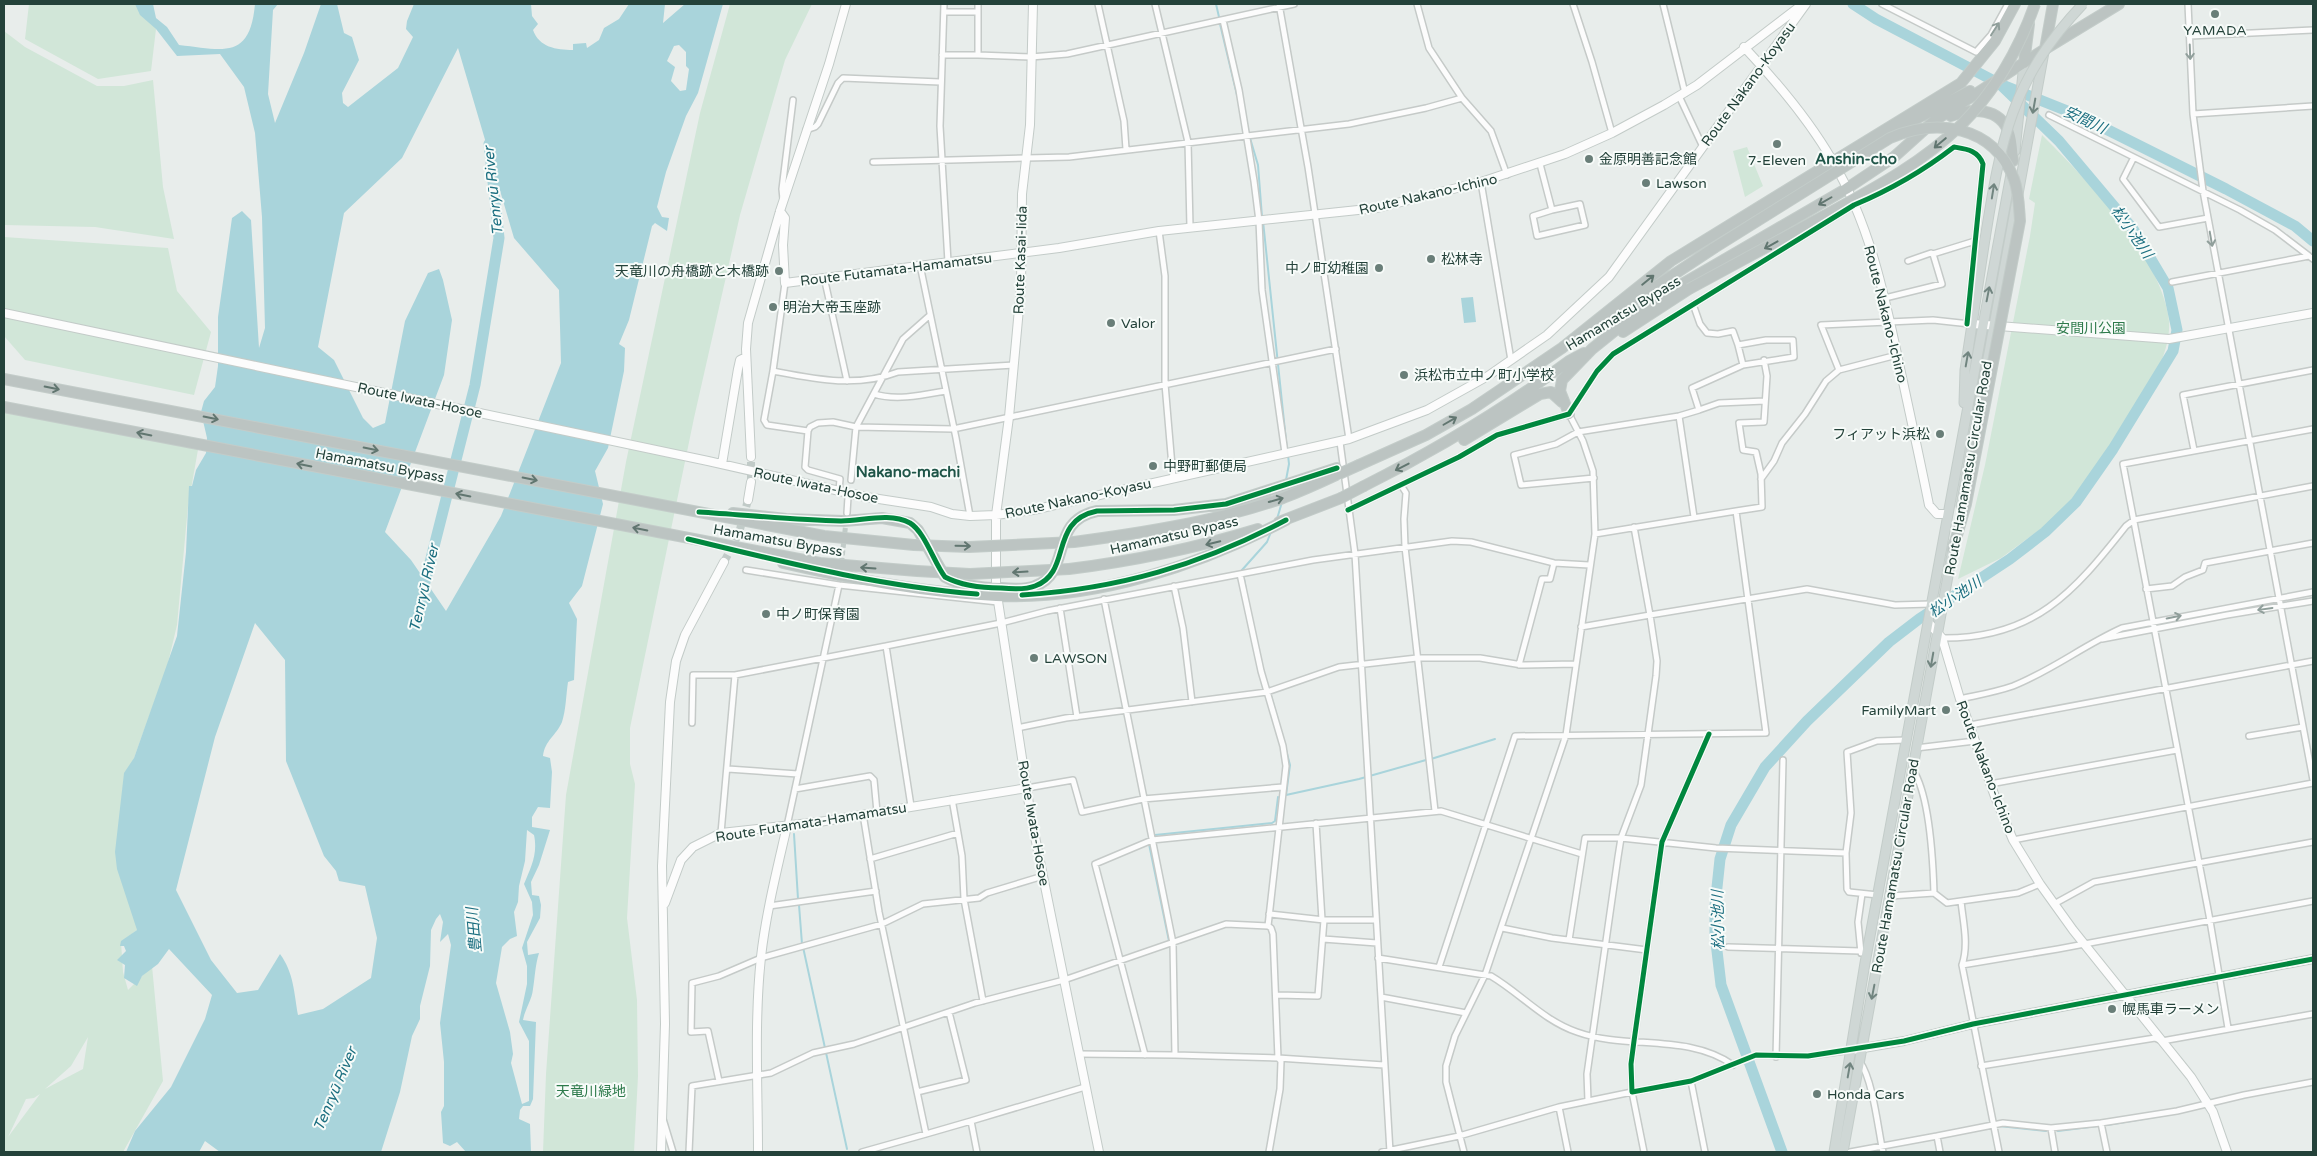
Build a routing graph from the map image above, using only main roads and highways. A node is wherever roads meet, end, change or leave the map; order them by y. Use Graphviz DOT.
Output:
graph roads {
  1 [pos="846,4"];
  2 [pos="1034,4"];
  3 [pos="1804,4"];
  4 [pos="2015,4"];
  5 [pos="2031,4"];
  6 [pos="2035,4"];
  7 [pos="2054,4"];
  8 [pos="2083,4"];
  9 [pos="2119,4"];
  10 [pos="2078,29"];
  11 [pos="1744,47"];
  12 [pos="2045,49"];
  13 [pos="2024,63"];
  14 [pos="1762,67"];
  15 [pos="1977,91"];
  16 [pos="1920,134"];
  17 [pos="1832,160"];
  18 [pos="2013,161"];
  19 [pos="1846,189"];
  20 [pos="782,207"];
  21 [pos="1021,252"];
  22 [pos="4,313"];
  23 [pos="2313,313"];
  24 [pos="1974,324"];
  25 [pos="1994,326"];
  26 [pos="1562,348"];
  27 [pos="1592,349"];
  28 [pos="746,357"];
  29 [pos="4,378"];
  30 [pos="4,407"];
  31 [pos="1429,454"];
  32 [pos="751,457"];
  33 [pos="722,464"];
  34 [pos="1338,471"];
  35 [pos="751,482"];
  36 [pos="748,500"];
  37 [pos="699,512"];
  38 [pos="1947,514"];
  39 [pos="996,515"];
  40 [pos="1286,520"];
  41 [pos="688,539"];
  42 [pos="1954,549"];
  43 [pos="724,562"];
  44 [pos="997,595"];
  45 [pos="1928,622"];
  46 [pos="1940,634"];
  47 [pos="1027,788"];
  48 [pos="787,826"];
  49 [pos="664,907"];
  50 [pos="2313,959"];
  51 [pos="2125,996"];
  52 [pos="1862,1047"];
  53 [pos="1852,1050"];
  54 [pos="661,1152"];
  55 [pos="758,1152"];
  56 [pos="1099,1152"];
  57 [pos="1834,1152"];
  58 [pos="1843,1152"];
  59 [pos="2227,1152"];
  1 -- 20 [label="main road"];
  2 -- 21 [label="main road, Route Kasai-Iida"];
  3 -- 11 [label="main road, Route Nakano-Ichino"];
  3 -- 14 [label="main road, Route Nakano-Koyasu"];
  4 -- 17 [label="highway, Hamamatsu Bypass"];
  5 -- 13 [label="highway"];
  6 -- 27 [label="highway, Hamamatsu Bypass, one-way, bridge"];
  7 -- 10 [label="highway"];
  7 -- 12 [label="highway"];
  24 -- 8 [label="main road, one-way, bridge"];
  9 -- 10 [label="highway"];
  10 -- 12 [label="highway"];
  11 -- 14 [label="main road, Route Nakano-Ichino"];
  11 -- 21 [label="main road, Route Nakano-Ichino"];
  12 -- 13 [label="highway"];
  12 -- 25 [label="main road, Route Hamamatsu Circular Road, one-way"];
  13 -- 15 [label="highway, bridge"];
  13 -- 18 [label="main road, bridge"];
  14 -- 17 [label="main road, Route Nakano-Ichino"];
  14 -- 39 [label="main road, Route Nakano-Koyasu"];
  15 -- 16 [label="highway"];
  15 -- 17 [label="highway"];
  16 -- 18 [label="highway"];
  16 -- 19 [label="highway"];
  17 -- 19 [label="main road, Route Nakano-Ichino"];
  26 -- 17 [label="highway, Hamamatsu Bypass, one-way"];
  24 -- 18 [label="main road, one-way"];
  19 -- 27 [label="highway, one-way"];
  19 -- 38 [label="main road, Route Nakano-Ichino"];
  20 -- 21 [label="main road, Route Futamata-Hamamatsu"];
  20 -- 28 [label="main road"];
  21 -- 39 [label="main road, Route Kasai-Iida"];
  22 -- 33 [label="main road, Route Iwata-Hosoe"];
  23 -- 25 [label="main road"];
  24 -- 25 [label="main road"];
  38 -- 24 [label="main road, Route Hamamatsu Circular Road, one-way"];
  25 -- 42 [label="main road, Route Hamamatsu Circular Road"];
  34 -- 26 [label="highway, Hamamatsu Bypass, one-way"];
  26 -- 42 [label="highway, bridge"];
  27 -- 31 [label="highway, Hamamatsu Bypass"];
  27 -- 31 [label="highway"];
  28 -- 32 [label="main road"];
  28 -- 33 [label="main road"];
  29 -- 37 [label="highway, Hamamatsu Bypass, one-way"];
  41 -- 30 [label="highway, Hamamatsu Bypass, one-way"];
  31 -- 40 [label="highway, Hamamatsu Bypass, one-way, bridge"];
  33 -- 39 [label="main road, Route Iwata-Hosoe"];
  37 -- 34 [label="highway, Hamamatsu Bypass, one-way, bridge"];
  34 -- 44 [label="highway"];
  35 -- 36 [label="main road"];
  37 -- 44 [label="highway"];
  38 -- 45 [label="main road, Route Hamamatsu Circular Road"];
  39 -- 44 [label="main road, Route Iwata-Hosoe"];
  40 -- 41 [label="highway, Hamamatsu Bypass, one-way, bridge"];
  40 -- 44 [label="highway"];
  41 -- 44 [label="highway"];
  42 -- 46 [label="main road, Route Hamamatsu Circular Road"];
  43 -- 49 [label="main road, Route Futamata-Hamamatsu"];
  44 -- 47 [label="main road, Route Iwata-Hosoe"];
  45 -- 46 [label="main road"];
  45 -- 53 [label="main road, Route Hamamatsu Circular Road"];
  46 -- 51 [label="main road, Route Nakano-Ichino"];
  46 -- 52 [label="main road, Route Hamamatsu Circular Road, one-way"];
  47 -- 48 [label="main road, Route Futamata-Hamamatsu"];
  47 -- 56 [label="main road, Route Iwata-Hosoe"];
  48 -- 49 [label="main road, Route Futamata-Hamamatsu"];
  48 -- 55 [label="main road"];
  49 -- 54 [label="main road, Route Futamata-Hamamatsu"];
  50 -- 51 [label="main road"];
  51 -- 52 [label="main road"];
  51 -- 59 [label="main road, Route Nakano-Ichino"];
  52 -- 53 [label="main road"];
  52 -- 58 [label="main road, Route Hamamatsu Circular Road"];
  57 -- 53 [label="main road, Route Hamamatsu Circular Road, one-way"];
}
